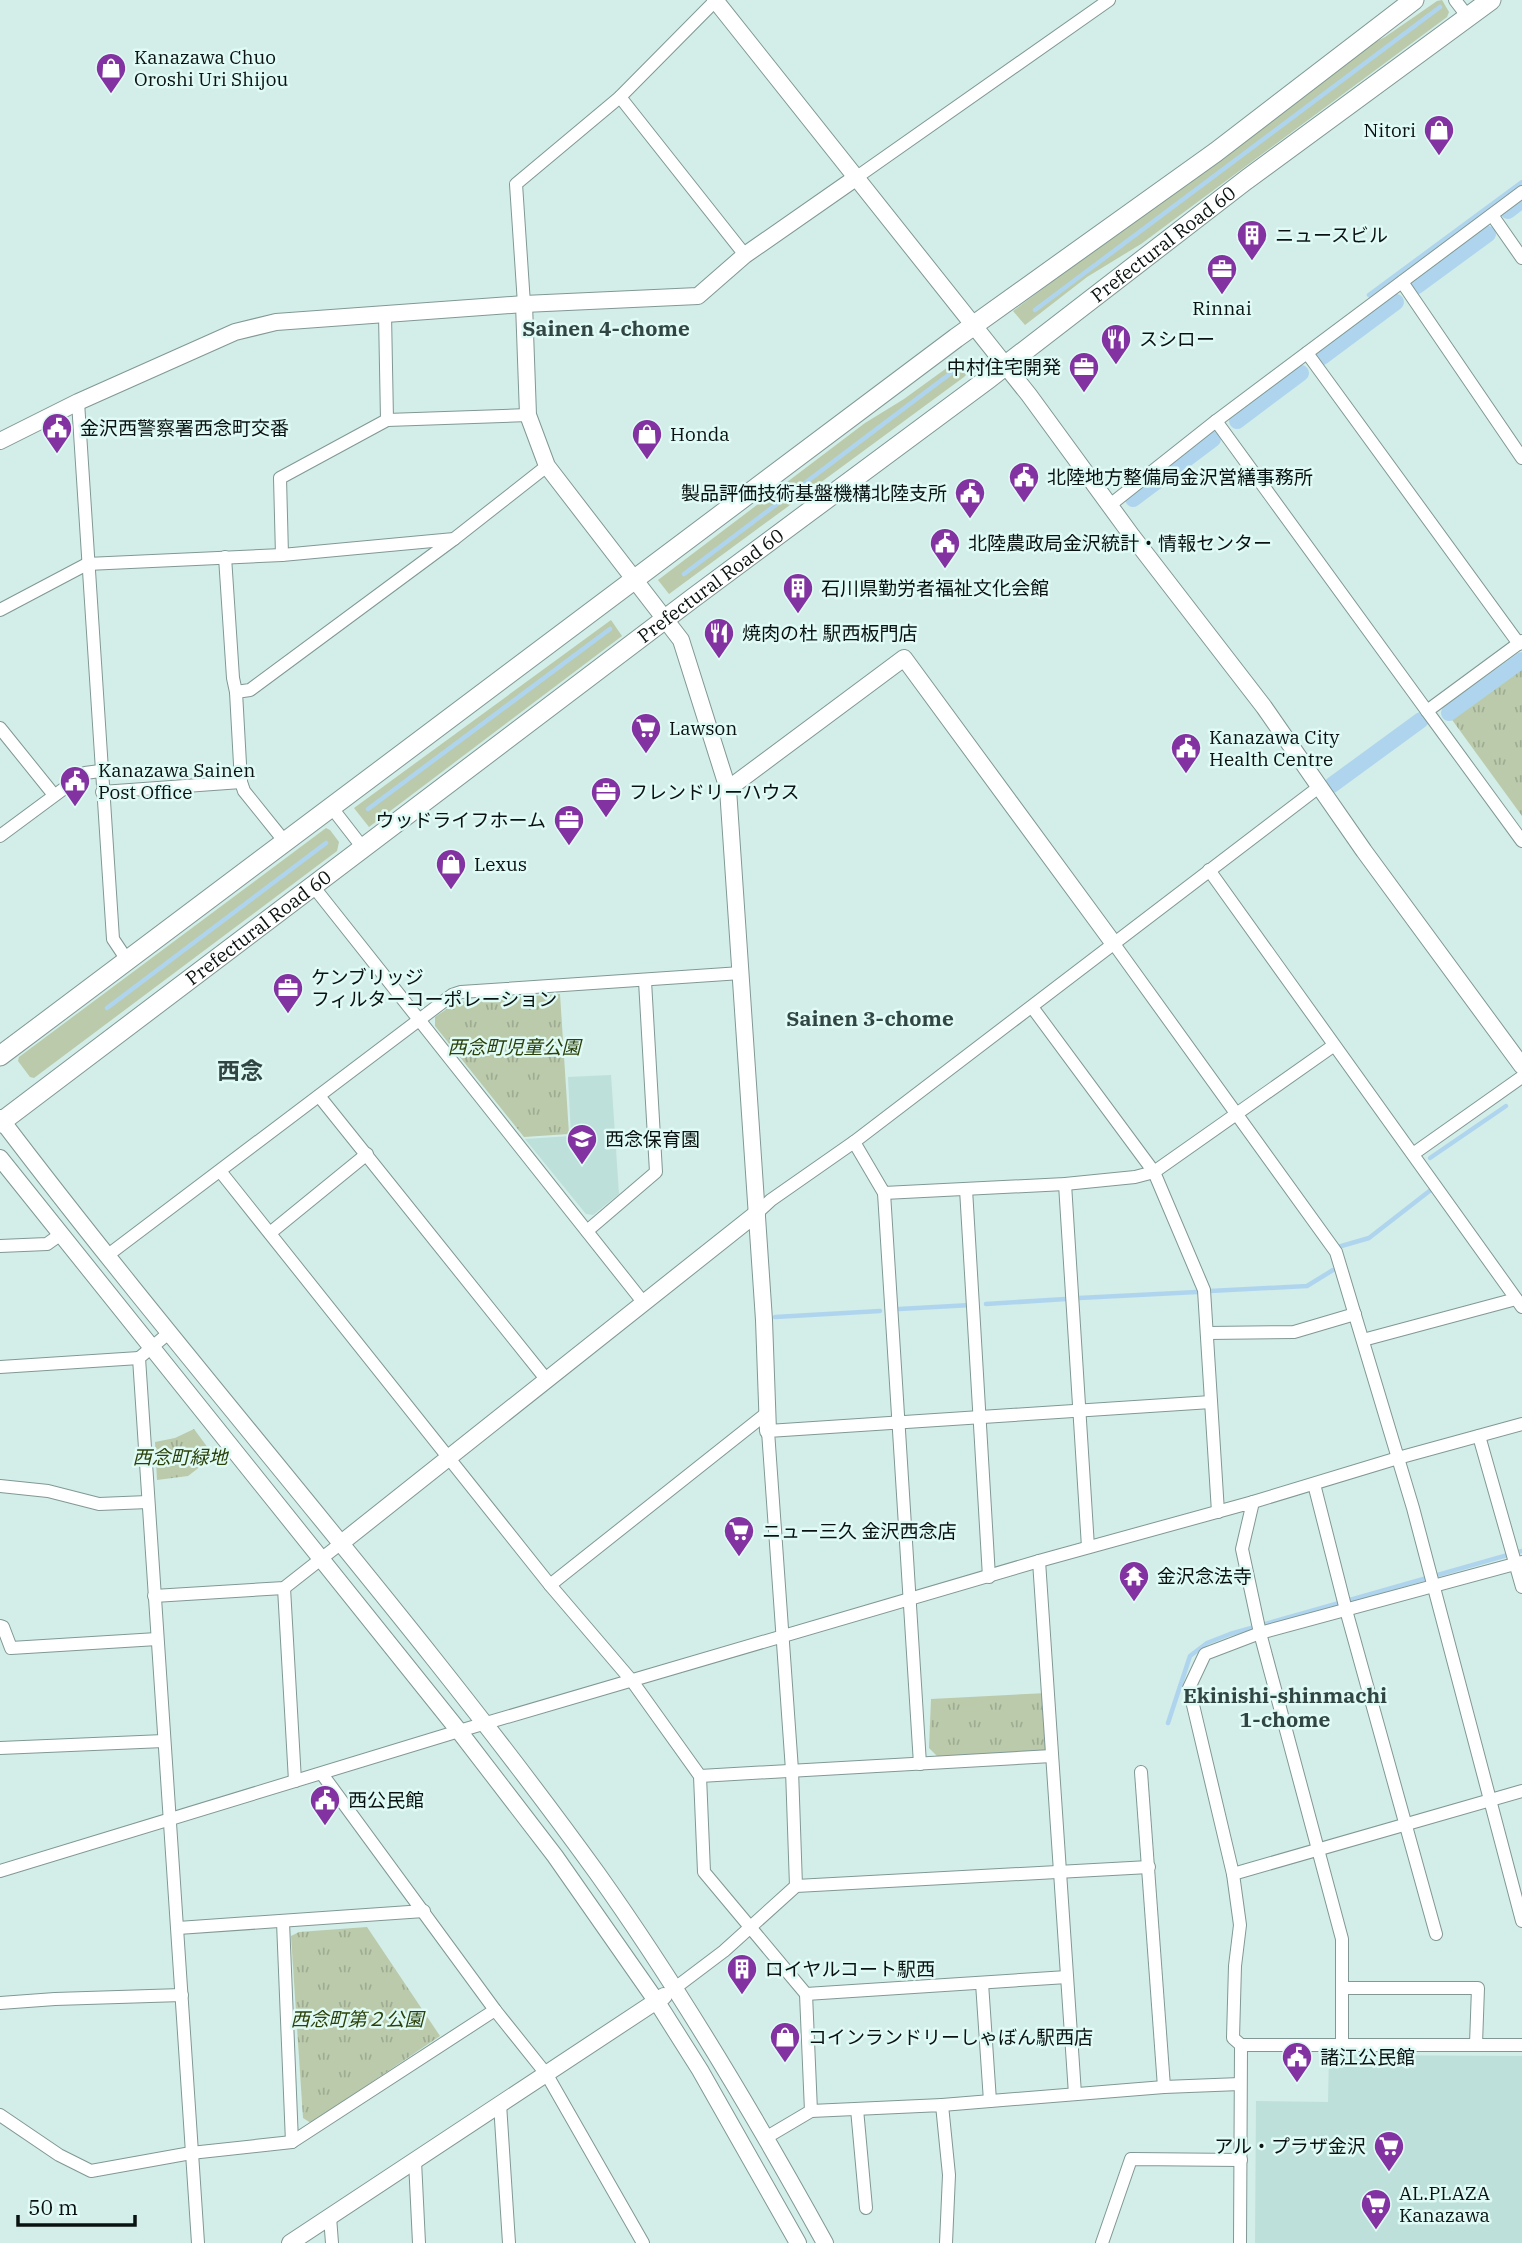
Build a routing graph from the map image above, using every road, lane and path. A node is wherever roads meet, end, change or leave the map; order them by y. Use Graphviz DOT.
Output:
graph roads {
  1 [pos="716,0"];
  2 [pos="1109,0"];
  3 [pos="1414,0"];
  4 [pos="1455,0"];
  5 [pos="1491,0"];
  6 [pos="1468,17"];
  7 [pos="620,97"];
  8 [pos="857,177"];
  9 [pos="1522,192"];
  10 [pos="1492,215"];
  11 [pos="745,255"];
  12 [pos="1522,258"];
  13 [pos="1402,282"];
  14 [pos="524,304"];
  15 [pos="385,314"];
  16 [pos="973,325"];
  17 [pos="1307,353"];
  18 [pos="1005,365"];
  19 [pos="78,402"];
  20 [pos="528,415"];
  21 [pos="387,420"];
  22 [pos="1216,421"];
  23 [pos="0,441"];
  24 [pos="1522,458"];
  25 [pos="547,466"];
  26 [pos="1110,505"];
  27 [pos="454,539"];
  28 [pos="282,555"];
  29 [pos="225,557"];
  30 [pos="87,564"];
  31 [pos="635,581"];
  32 [pos="0,610"];
  33 [pos="665,619"];
  34 [pos="1520,643"];
  35 [pos="236,692"];
  36 [pos="1427,711"];
  37 [pos="0,727"];
  38 [pos="100,771"];
  39 [pos="241,782"];
  40 [pos="1319,787"];
  41 [pos="728,789"];
  42 [pos="102,792"];
  43 [pos="54,795"];
  44 [pos="332,808"];
  45 [pos="0,836"];
  46 [pos="1522,841"];
  47 [pos="285,842"];
  48 [pos="363,848"];
  49 [pos="1209,870"];
  50 [pos="313,886"];
  51 [pos="1114,944"];
  52 [pos="127,960"];
  53 [pos="741,973"];
  54 [pos="645,981"];
  55 [pos="1032,1007"];
  56 [pos="419,1021"];
  57 [pos="1333,1046"];
  58 [pos="0,1056"];
  59 [pos="1522,1066"];
  60 [pos="1522,1077"];
  61 [pos="319,1096"];
  62 [pos="1236,1114"];
  63 [pos="1,1121"];
  64 [pos="854,1142"];
  65 [pos="367,1154"];
  66 [pos="1413,1154"];
  67 [pos="0,1157"];
  68 [pos="220,1171"];
  69 [pos="1154,1172"];
  70 [pos="1065,1184"];
  71 [pos="966,1189"];
  72 [pos="884,1193"];
  73 [pos="757,1213"];
  74 [pos="587,1231"];
  75 [pos="270,1233"];
  76 [pos="61,1234"];
  77 [pos="0,1246"];
  78 [pos="108,1255"];
  79 [pos="643,1302"];
  80 [pos="1519,1303"];
  81 [pos="1355,1314"];
  82 [pos="170,1332"];
  83 [pos="1207,1333"];
  84 [pos="1363,1340"];
  85 [pos="152,1347"];
  86 [pos="139,1358"];
  87 [pos="0,1367"];
  88 [pos="546,1379"];
  89 [pos="1211,1402"];
  90 [pos="1079,1411"];
  91 [pos="767,1413"];
  92 [pos="980,1417"];
  93 [pos="899,1423"];
  94 [pos="1522,1424"];
  95 [pos="768,1431"];
  96 [pos="1479,1436"];
  97 [pos="449,1457"];
  98 [pos="1398,1458"];
  99 [pos="1314,1484"];
  100 [pos="0,1486"];
  101 [pos="148,1502"];
  102 [pos="1253,1502"];
  103 [pos="1218,1512"];
  104 [pos="340,1544"];
  105 [pos="1088,1547"];
  106 [pos="322,1559"];
  107 [pos="1515,1559"];
  108 [pos="1039,1561"];
  109 [pos="989,1577"];
  110 [pos="1431,1580"];
  111 [pos="550,1585"];
  112 [pos="1522,1587"];
  113 [pos="284,1588"];
  114 [pos="154,1596"];
  115 [pos="910,1600"];
  116 [pos="1345,1605"];
  117 [pos="0,1626"];
  118 [pos="1259,1628"];
  119 [pos="783,1636"];
  120 [pos="157,1639"];
  121 [pos="632,1681"];
  122 [pos="485,1724"];
  123 [pos="459,1731"];
  124 [pos="164,1741"];
  125 [pos="0,1748"];
  126 [pos="1052,1756"];
  127 [pos="920,1764"];
  128 [pos="792,1770"];
  129 [pos="1141,1772"];
  130 [pos="321,1774"];
  131 [pos="700,1776"];
  132 [pos="295,1781"];
  133 [pos="1522,1791"];
  134 [pos="1490,1800"];
  135 [pos="170,1821"];
  136 [pos="1406,1824"];
  137 [pos="1317,1850"];
  138 [pos="1149,1867"];
  139 [pos="1059,1870"];
  140 [pos="0,1871"];
  141 [pos="1233,1874"];
  142 [pos="796,1886"];
  143 [pos="1519,1901"];
  144 [pos="424,1911"];
  145 [pos="1522,1921"];
  146 [pos="284,1922"];
  147 [pos="750,1926"];
  148 [pos="178,1927"];
  149 [pos="1436,1934"];
  150 [pos="1066,1977"];
  151 [pos="982,1983"];
  152 [pos="675,1988"];
  153 [pos="1342,1988"];
  154 [pos="806,1994"];
  155 [pos="182,1995"];
  156 [pos="657,2001"];
  157 [pos="0,2003"];
  158 [pos="495,2010"];
  159 [pos="1476,2044"];
  160 [pos="1241,2045"];
  161 [pos="1522,2045"];
  162 [pos="1342,2046"];
  163 [pos="547,2075"];
  164 [pos="1240,2084"];
  165 [pos="1164,2087"];
  166 [pos="1075,2094"];
  167 [pos="990,2101"];
  168 [pos="500,2104"];
  169 [pos="942,2105"];
  170 [pos="857,2109"];
  171 [pos="811,2111"];
  172 [pos="0,2115"];
  173 [pos="767,2137"];
  174 [pos="292,2142"];
  175 [pos="191,2153"];
  176 [pos="1241,2160"];
  177 [pos="415,2161"];
  178 [pos="866,2208"];
  179 [pos="330,2217"];
  180 [pos="198,2243"];
  181 [pos="289,2243"];
  182 [pos="332,2243"];
  183 [pos="419,2243"];
  184 [pos="509,2243"];
  185 [pos="643,2243"];
  186 [pos="798,2243"];
  187 [pos="825,2243"];
  188 [pos="946,2243"];
  189 [pos="1102,2243"];
  190 [pos="1240,2243"];
  1 -- 7 [label="street"];
  1 -- 8 [label="street"];
  2 -- 8 [label="street"];
  3 -- 16 [label="main road"];
  4 -- 6 [label="street"];
  5 -- 6 [label="main road, Prefectural Road 60"];
  6 -- 18 [label="main road, Prefectural Road 60"];
  7 -- 11 [label="street"];
  7 -- 14 [label="street"];
  8 -- 11 [label="street"];
  8 -- 16 [label="street"];
  9 -- 10 [label="street"];
  10 -- 12 [label="street"];
  10 -- 13 [label="street"];
  11 -- 14 [label="street"];
  13 -- 17 [label="street"];
  13 -- 24 [label="street"];
  14 -- 15 [label="street"];
  14 -- 20 [label="street"];
  15 -- 19 [label="street"];
  15 -- 21 [label="street"];
  16 -- 18 [label="street"];
  16 -- 31 [label="main road"];
  17 -- 22 [label="street"];
  17 -- 34 [label="street"];
  18 -- 26 [label="street"];
  18 -- 33 [label="main road, Prefectural Road 60"];
  19 -- 23 [label="street"];
  19 -- 30 [label="street"];
  20 -- 21 [label="street"];
  20 -- 25 [label="street"];
  21 -- 28 [label="street"];
  22 -- 26 [label="street"];
  22 -- 36 [label="street"];
  25 -- 27 [label="street"];
  25 -- 31 [label="street"];
  26 -- 40 [label="street"];
  27 -- 28 [label="street"];
  27 -- 35 [label="street"];
  28 -- 29 [label="street"];
  29 -- 30 [label="street"];
  29 -- 35 [label="street"];
  30 -- 32 [label="street"];
  30 -- 38 [label="street"];
  31 -- 33 [label="street"];
  31 -- 44 [label="main road"];
  33 -- 41 [label="street"];
  33 -- 48 [label="main road, Prefectural Road 60"];
  34 -- 36 [label="street"];
  35 -- 39 [label="street"];
  36 -- 46 [label="street"];
  37 -- 43 [label="street"];
  38 -- 42 [label="street"];
  38 -- 43 [label="street"];
  39 -- 42 [label="street"];
  39 -- 47 [label="street"];
  40 -- 49 [label="street"];
  40 -- 59 [label="street"];
  41 -- 51 [label="street"];
  41 -- 53 [label="street"];
  42 -- 52 [label="street"];
  43 -- 45 [label="street"];
  44 -- 47 [label="main road"];
  44 -- 48 [label="street"];
  47 -- 52 [label="main road"];
  48 -- 50 [label="main road, Prefectural Road 60"];
  49 -- 51 [label="street"];
  49 -- 57 [label="street"];
  50 -- 56 [label="street"];
  50 -- 63 [label="main road, Prefectural Road 60"];
  51 -- 55 [label="street"];
  51 -- 62 [label="street"];
  52 -- 58 [label="main road"];
  53 -- 54 [label="street"];
  53 -- 73 [label="street"];
  54 -- 56 [label="street"];
  54 -- 74 [label="street"];
  55 -- 64 [label="street"];
  55 -- 69 [label="street"];
  56 -- 61 [label="street"];
  56 -- 74 [label="street"];
  57 -- 62 [label="street"];
  57 -- 66 [label="street"];
  60 -- 66 [label="street"];
  61 -- 65 [label="street"];
  61 -- 68 [label="street"];
  62 -- 69 [label="street"];
  62 -- 81 [label="street"];
  63 -- 78 [label="street"];
  64 -- 72 [label="street"];
  64 -- 73 [label="street"];
  65 -- 75 [label="street"];
  65 -- 88 [label="street"];
  66 -- 80 [label="street"];
  67 -- 76 [label="street"];
  68 -- 75 [label="street"];
  68 -- 78 [label="street"];
  69 -- 70 [label="street"];
  69 -- 83 [label="street"];
  70 -- 71 [label="street"];
  70 -- 90 [label="street"];
  71 -- 72 [label="street"];
  71 -- 92 [label="street"];
  72 -- 93 [label="street"];
  73 -- 79 [label="street"];
  73 -- 91 [label="street"];
  74 -- 79 [label="street"];
  75 -- 97 [label="street"];
  76 -- 77 [label="street"];
  76 -- 85 [label="street"];
  78 -- 82 [label="street"];
  79 -- 88 [label="street"];
  80 -- 84 [label="street"];
  81 -- 83 [label="street"];
  81 -- 84 [label="street"];
  82 -- 85 [label="street"];
  82 -- 104 [label="street"];
  83 -- 89 [label="street"];
  84 -- 98 [label="street"];
  85 -- 86 [label="street"];
  85 -- 106 [label="street"];
  86 -- 87 [label="street"];
  86 -- 101 [label="street"];
  88 -- 97 [label="street"];
  89 -- 90 [label="street"];
  89 -- 103 [label="street"];
  90 -- 92 [label="street"];
  90 -- 105 [label="street"];
  91 -- 95 [label="street"];
  91 -- 111 [label="street"];
  92 -- 93 [label="street"];
  92 -- 109 [label="street"];
  93 -- 95 [label="street"];
  93 -- 115 [label="street"];
  94 -- 96 [label="street"];
  95 -- 119 [label="street"];
  96 -- 98 [label="street"];
  96 -- 107 [label="street"];
  97 -- 104 [label="street"];
  97 -- 111 [label="street"];
  98 -- 99 [label="street"];
  98 -- 110 [label="street"];
  99 -- 102 [label="street"];
  99 -- 116 [label="street"];
  100 -- 101 [label="street"];
  101 -- 114 [label="street"];
  102 -- 103 [label="street"];
  102 -- 118 [label="street"];
  103 -- 105 [label="street"];
  104 -- 106 [label="street"];
  104 -- 122 [label="street"];
  105 -- 108 [label="street"];
  106 -- 113 [label="street"];
  106 -- 123 [label="street"];
  107 -- 110 [label="street"];
  107 -- 112 [label="street"];
  108 -- 109 [label="street"];
  108 -- 126 [label="street"];
  109 -- 115 [label="street"];
  110 -- 116 [label="street"];
  110 -- 134 [label="street"];
  111 -- 121 [label="street"];
  113 -- 114 [label="street"];
  113 -- 132 [label="street"];
  114 -- 120 [label="street"];
  115 -- 119 [label="street"];
  115 -- 127 [label="street"];
  116 -- 118 [label="street"];
  116 -- 136 [label="street"];
  117 -- 120 [label="street"];
  118 -- 137 [label="street"];
  118 -- 141 [label="street"];
  119 -- 121 [label="street"];
  119 -- 128 [label="street"];
  120 -- 124 [label="street"];
  121 -- 122 [label="street"];
  121 -- 131 [label="street"];
  122 -- 123 [label="street"];
  122 -- 152 [label="street"];
  123 -- 130 [label="street"];
  123 -- 156 [label="street"];
  124 -- 125 [label="street"];
  124 -- 135 [label="street"];
  126 -- 127 [label="street"];
  126 -- 139 [label="street"];
  127 -- 128 [label="street"];
  128 -- 131 [label="street"];
  128 -- 142 [label="street"];
  129 -- 138 [label="street"];
  130 -- 132 [label="street"];
  130 -- 144 [label="street"];
  131 -- 147 [label="street"];
  132 -- 135 [label="street"];
  133 -- 134 [label="street"];
  134 -- 136 [label="street"];
  134 -- 143 [label="street"];
  135 -- 140 [label="street"];
  135 -- 148 [label="street"];
  136 -- 137 [label="street"];
  136 -- 149 [label="street"];
  137 -- 141 [label="street"];
  137 -- 153 [label="street"];
  138 -- 139 [label="street"];
  138 -- 165 [label="street"];
  139 -- 142 [label="street"];
  139 -- 150 [label="street"];
  141 -- 160 [label="street"];
  142 -- 147 [label="street"];
  143 -- 145 [label="street"];
  144 -- 146 [label="street"];
  144 -- 158 [label="street"];
  146 -- 148 [label="street"];
  146 -- 174 [label="street"];
  147 -- 152 [label="street"];
  147 -- 154 [label="street"];
  148 -- 155 [label="street"];
  150 -- 151 [label="street"];
  150 -- 166 [label="street"];
  151 -- 154 [label="street"];
  151 -- 167 [label="street"];
  152 -- 156 [label="street"];
  152 -- 173 [label="street"];
  153 -- 159 [label="street"];
  153 -- 162 [label="street"];
  154 -- 171 [label="street"];
  155 -- 157 [label="street"];
  155 -- 175 [label="street"];
  156 -- 163 [label="street"];
  156 -- 186 [label="street"];
  158 -- 163 [label="street"];
  158 -- 174 [label="street"];
  159 -- 161 [label="street"];
  159 -- 162 [label="street"];
  160 -- 162 [label="street"];
  160 -- 164 [label="street"];
  163 -- 168 [label="street"];
  163 -- 185 [label="street"];
  164 -- 165 [label="street"];
  164 -- 176 [label="street"];
  165 -- 166 [label="street"];
  166 -- 167 [label="street"];
  167 -- 169 [label="street"];
  168 -- 177 [label="street"];
  168 -- 184 [label="street"];
  169 -- 170 [label="street"];
  169 -- 188 [label="street"];
  170 -- 171 [label="street"];
  170 -- 178 [label="street"];
  171 -- 173 [label="street"];
  172 -- 175 [label="street"];
  173 -- 187 [label="street"];
  174 -- 175 [label="street"];
  175 -- 180 [label="street"];
  176 -- 189 [label="street"];
  176 -- 190 [label="street"];
  177 -- 179 [label="street"];
  177 -- 183 [label="street"];
  179 -- 181 [label="street"];
  179 -- 182 [label="street"];
}
